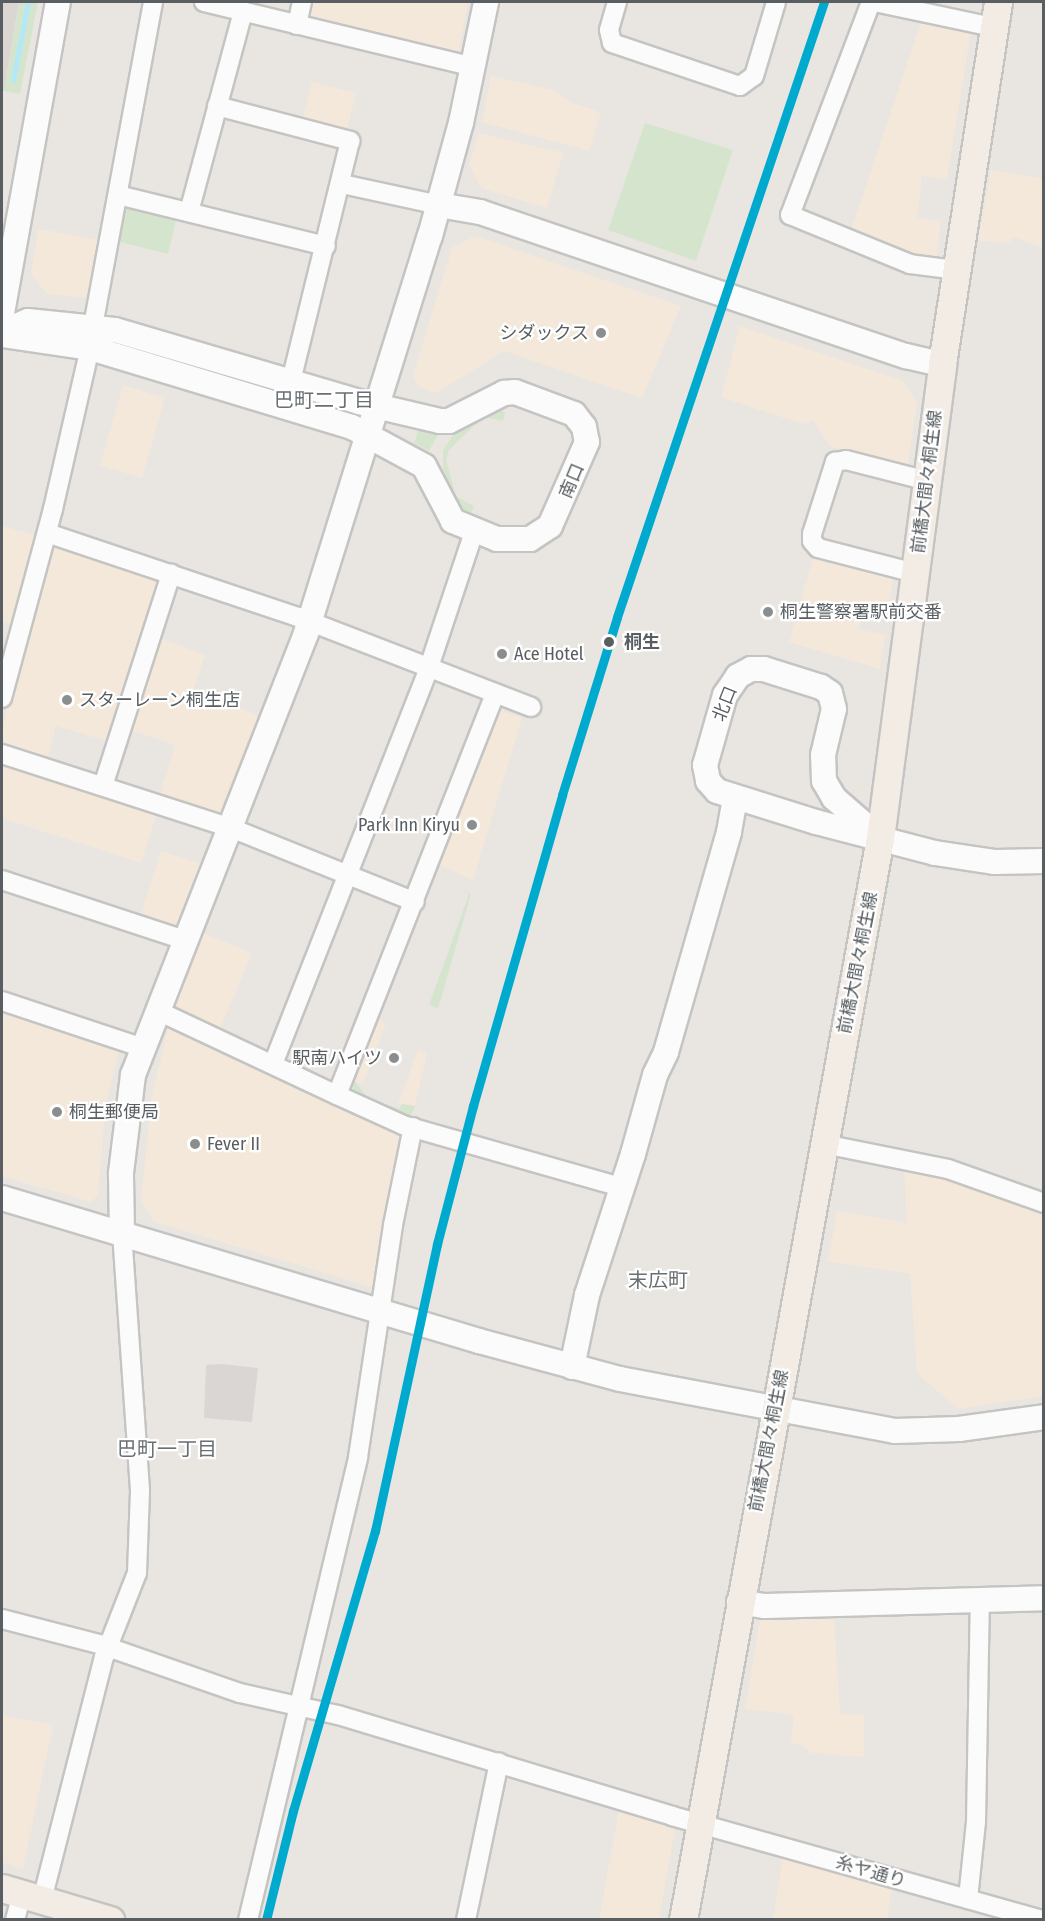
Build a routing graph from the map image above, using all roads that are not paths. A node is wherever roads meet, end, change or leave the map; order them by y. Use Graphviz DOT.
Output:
graph roads {
  1 [pos="58,2"];
  2 [pos="153,2"];
  3 [pos="204,2"];
  4 [pos="302,2"];
  5 [pos="486,2"];
  6 [pos="617,2"];
  7 [pos="776,2"];
  8 [pos="873,2"];
  9 [pos="243,12"];
  10 [pos="995,14"];
  11 [pos="297,25"];
  12 [pos="475,67"];
  13 [pos="217,106"];
  14 [pos="342,184"];
  15 [pos="118,195"];
  16 [pos="439,205"];
  17 [pos="189,212"];
  18 [pos="326,246"];
  19 [pos="956,270"];
  20 [pos="2,313"];
  21 [pos="2,334"];
  22 [pos="92,337"];
  23 [pos="942,364"];
  24 [pos="288,394"];
  25 [pos="379,406"];
  26 [pos="369,436"];
  27 [pos="928,481"];
  28 [pos="474,532"];
  29 [pos="47,533"];
  30 [pos="915,573"];
  31 [pos="171,574"];
  32 [pos="310,621"];
  33 [pos="429,667"];
  34 [pos="495,694"];
  35 [pos="2,698"];
  36 [pos="531,707"];
  37 [pos="2,754"];
  38 [pos="103,786"];
  39 [pos="735,798"];
  40 [pos="231,828"];
  41 [pos="880,838"];
  42 [pos="1044,861"];
  43 [pos="348,875"];
  44 [pos="2,880"];
  45 [pos="415,902"];
  46 [pos="185,940"];
  47 [pos="2,1001"];
  48 [pos="156,1010"];
  49 [pos="143,1048"];
  50 [pos="273,1064"];
  51 [pos="337,1095"];
  52 [pos="413,1127"];
  53 [pos="824,1144"];
  54 [pos="620,1187"];
  55 [pos="2,1198"];
  56 [pos="1044,1203"];
  57 [pos="123,1233"];
  58 [pos="380,1311"];
  59 [pos="572,1367"];
  60 [pos="776,1410"];
  61 [pos="1044,1417"];
  62 [pos="1044,1598"];
  63 [pos="980,1599"];
  64 [pos="739,1602"];
  65 [pos="2,1619"];
  66 [pos="108,1648"];
  67 [pos="301,1706"];
  68 [pos="499,1762"];
  69 [pos="700,1823"];
  70 [pos="968,1899"];
  71 [pos="20,1900"];
  72 [pos="110,1920"];
  73 [pos="248,1920"];
  74 [pos="466,1920"];
  75 [pos="683,1920"];
  76 [pos="1043,1920"];
  1 -- 20 [label="street"];
  2 -- 15 [label="street"];
  3 -- 9 [label="street"];
  4 -- 11 [label="street"];
  5 -- 12 [label="street"];
  6 -- 7 [label="street"];
  8 -- 10 [label="street"];
  8 -- 19 [label="street"];
  9 -- 11 [label="street"];
  9 -- 13 [label="street"];
  10 -- 19 [label="main road, 前橋大間々桐生線"];
  11 -- 12 [label="street"];
  12 -- 16 [label="street"];
  13 -- 14 [label="street"];
  13 -- 17 [label="street"];
  14 -- 16 [label="street"];
  14 -- 18 [label="street"];
  15 -- 17 [label="street"];
  15 -- 22 [label="street"];
  16 -- 23 [label="street"];
  16 -- 25 [label="street"];
  17 -- 18 [label="street"];
  18 -- 24 [label="street"];
  19 -- 23 [label="main road, 前橋大間々桐生線"];
  21 -- 22 [label="street"];
  22 -- 24 [label="street"];
  22 -- 29 [label="street"];
  23 -- 27 [label="main road, 前橋大間々桐生線"];
  24 -- 25 [label="street, 南口"];
  24 -- 26 [label="street, 南口"];
  25 -- 26 [label="street"];
  25 -- 28 [label="street, 南口 / 南口"];
  26 -- 28 [label="street, 南口 / 南口"];
  26 -- 32 [label="street"];
  27 -- 30 [label="main road, 前橋大間々桐生線"];
  27 -- 30 [label="street"];
  28 -- 33 [label="street"];
  29 -- 31 [label="street"];
  29 -- 35 [label="street"];
  30 -- 41 [label="main road, 前橋大間々桐生線"];
  31 -- 32 [label="street"];
  31 -- 38 [label="street"];
  32 -- 33 [label="street"];
  32 -- 40 [label="street"];
  33 -- 34 [label="street"];
  33 -- 43 [label="street"];
  34 -- 36 [label="street"];
  34 -- 45 [label="street"];
  37 -- 38 [label="street"];
  38 -- 40 [label="street"];
  39 -- 41 [label="street, 北口 / 北口"];
  39 -- 41 [label="street, 北口 / 北口"];
  39 -- 54 [label="street"];
  40 -- 43 [label="street"];
  40 -- 46 [label="street"];
  41 -- 42 [label="street"];
  41 -- 53 [label="main road, 前橋大間々桐生線"];
  43 -- 45 [label="street"];
  43 -- 50 [label="street"];
  44 -- 46 [label="street"];
  45 -- 51 [label="street"];
  46 -- 48 [label="street"];
  47 -- 49 [label="street"];
  48 -- 49 [label="street"];
  48 -- 50 [label="street"];
  49 -- 57 [label="street"];
  50 -- 51 [label="street"];
  51 -- 52 [label="street"];
  52 -- 54 [label="street"];
  52 -- 58 [label="street"];
  53 -- 56 [label="street"];
  53 -- 60 [label="main road, 前橋大間々桐生線"];
  54 -- 59 [label="street"];
  55 -- 57 [label="street"];
  57 -- 58 [label="street"];
  57 -- 66 [label="street"];
  58 -- 59 [label="street"];
  58 -- 67 [label="street"];
  59 -- 60 [label="street"];
  60 -- 61 [label="street"];
  60 -- 64 [label="main road, 前橋大間々桐生線"];
  62 -- 63 [label="street"];
  63 -- 64 [label="street"];
  63 -- 70 [label="street"];
  64 -- 69 [label="main road, 前橋大間々桐生線"];
  65 -- 66 [label="street, 糸ヤ通り"];
  66 -- 67 [label="street, 糸ヤ通り"];
  66 -- 71 [label="street"];
  67 -- 68 [label="street, 糸ヤ通り"];
  67 -- 73 [label="street"];
  68 -- 69 [label="street, 糸ヤ通り"];
  68 -- 74 [label="street"];
  69 -- 70 [label="street, 糸ヤ通り"];
  69 -- 75 [label="main road, 前橋大間々桐生線"];
  70 -- 76 [label="street, 糸ヤ通り"];
  71 -- 72 [label="main road"];
}
